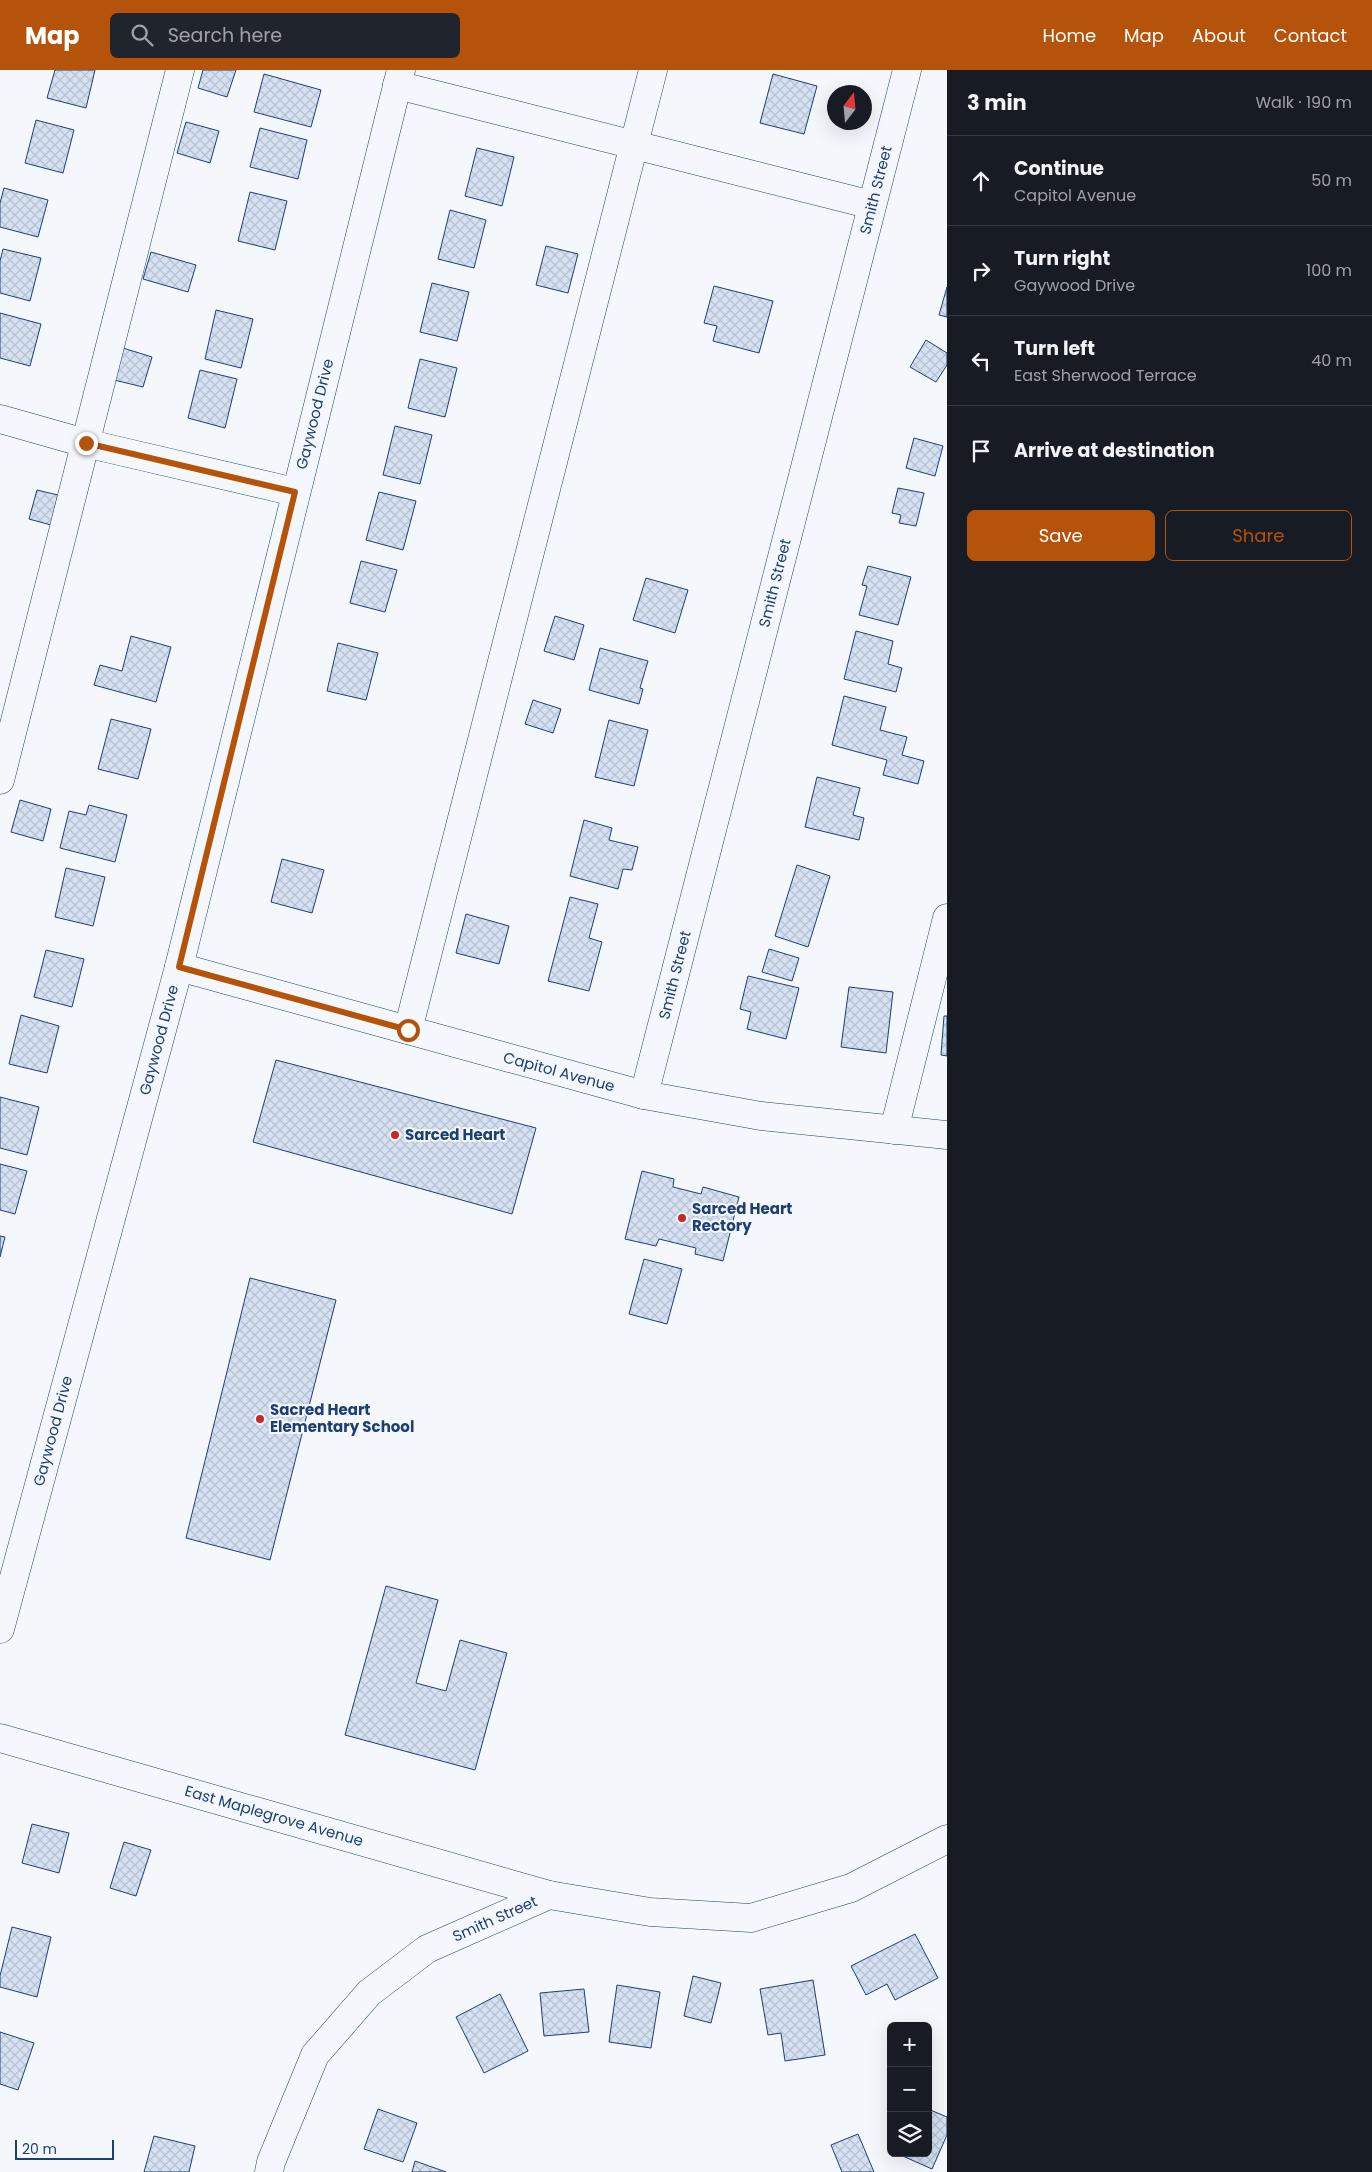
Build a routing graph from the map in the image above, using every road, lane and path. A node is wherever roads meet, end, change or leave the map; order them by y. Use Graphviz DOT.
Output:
graph roads {
  1 [pos="180,70"];
  2 [pos="652,70"];
  3 [pos="907,70"];
  4 [pos="399,78"];
  5 [pos="634,144"];
  6 [pos="872,205"];
  7 [pos="0,419"];
  8 [pos="86,443"];
  9 [pos="295,492"];
  10 [pos="0,780"];
  11 [pos="947,918"];
  12 [pos="179,967"];
  13 [pos="408,1030"];
  14 [pos="644,1095"];
  15 [pos="894,1130"];
  16 [pos="947,1135"];
  17 [pos="0,1629"];
  18 [pos="0,1738"];
  19 [pos="947,1839"];
  20 [pos="549,1895"];
  21 [pos="269,2172"];
  1 -- 8 [label="street"];
  2 -- 5 [label="street"];
  3 -- 6 [label="street, Smith Street"];
  4 -- 5 [label="street"];
  4 -- 9 [label="street, Gaywood Drive"];
  5 -- 6 [label="street"];
  5 -- 13 [label="street"];
  6 -- 14 [label="street, Smith Street"];
  7 -- 8 [label="street"];
  8 -- 9 [label="street"];
  8 -- 10 [label="street"];
  9 -- 12 [label="street, Gaywood Drive"];
  11 -- 15 [label="street"];
  12 -- 13 [label="street, Capitol Avenue"];
  12 -- 17 [label="street, Gaywood Drive"];
  13 -- 14 [label="street, Capitol Avenue"];
  14 -- 15 [label="street, Capitol Avenue"];
  15 -- 16 [label="street, Capitol Avenue"];
  18 -- 20 [label="street, East Maplegrove Avenue"];
  19 -- 20 [label="street, Smith Street"];
  20 -- 21 [label="street, Smith Street"];
}
